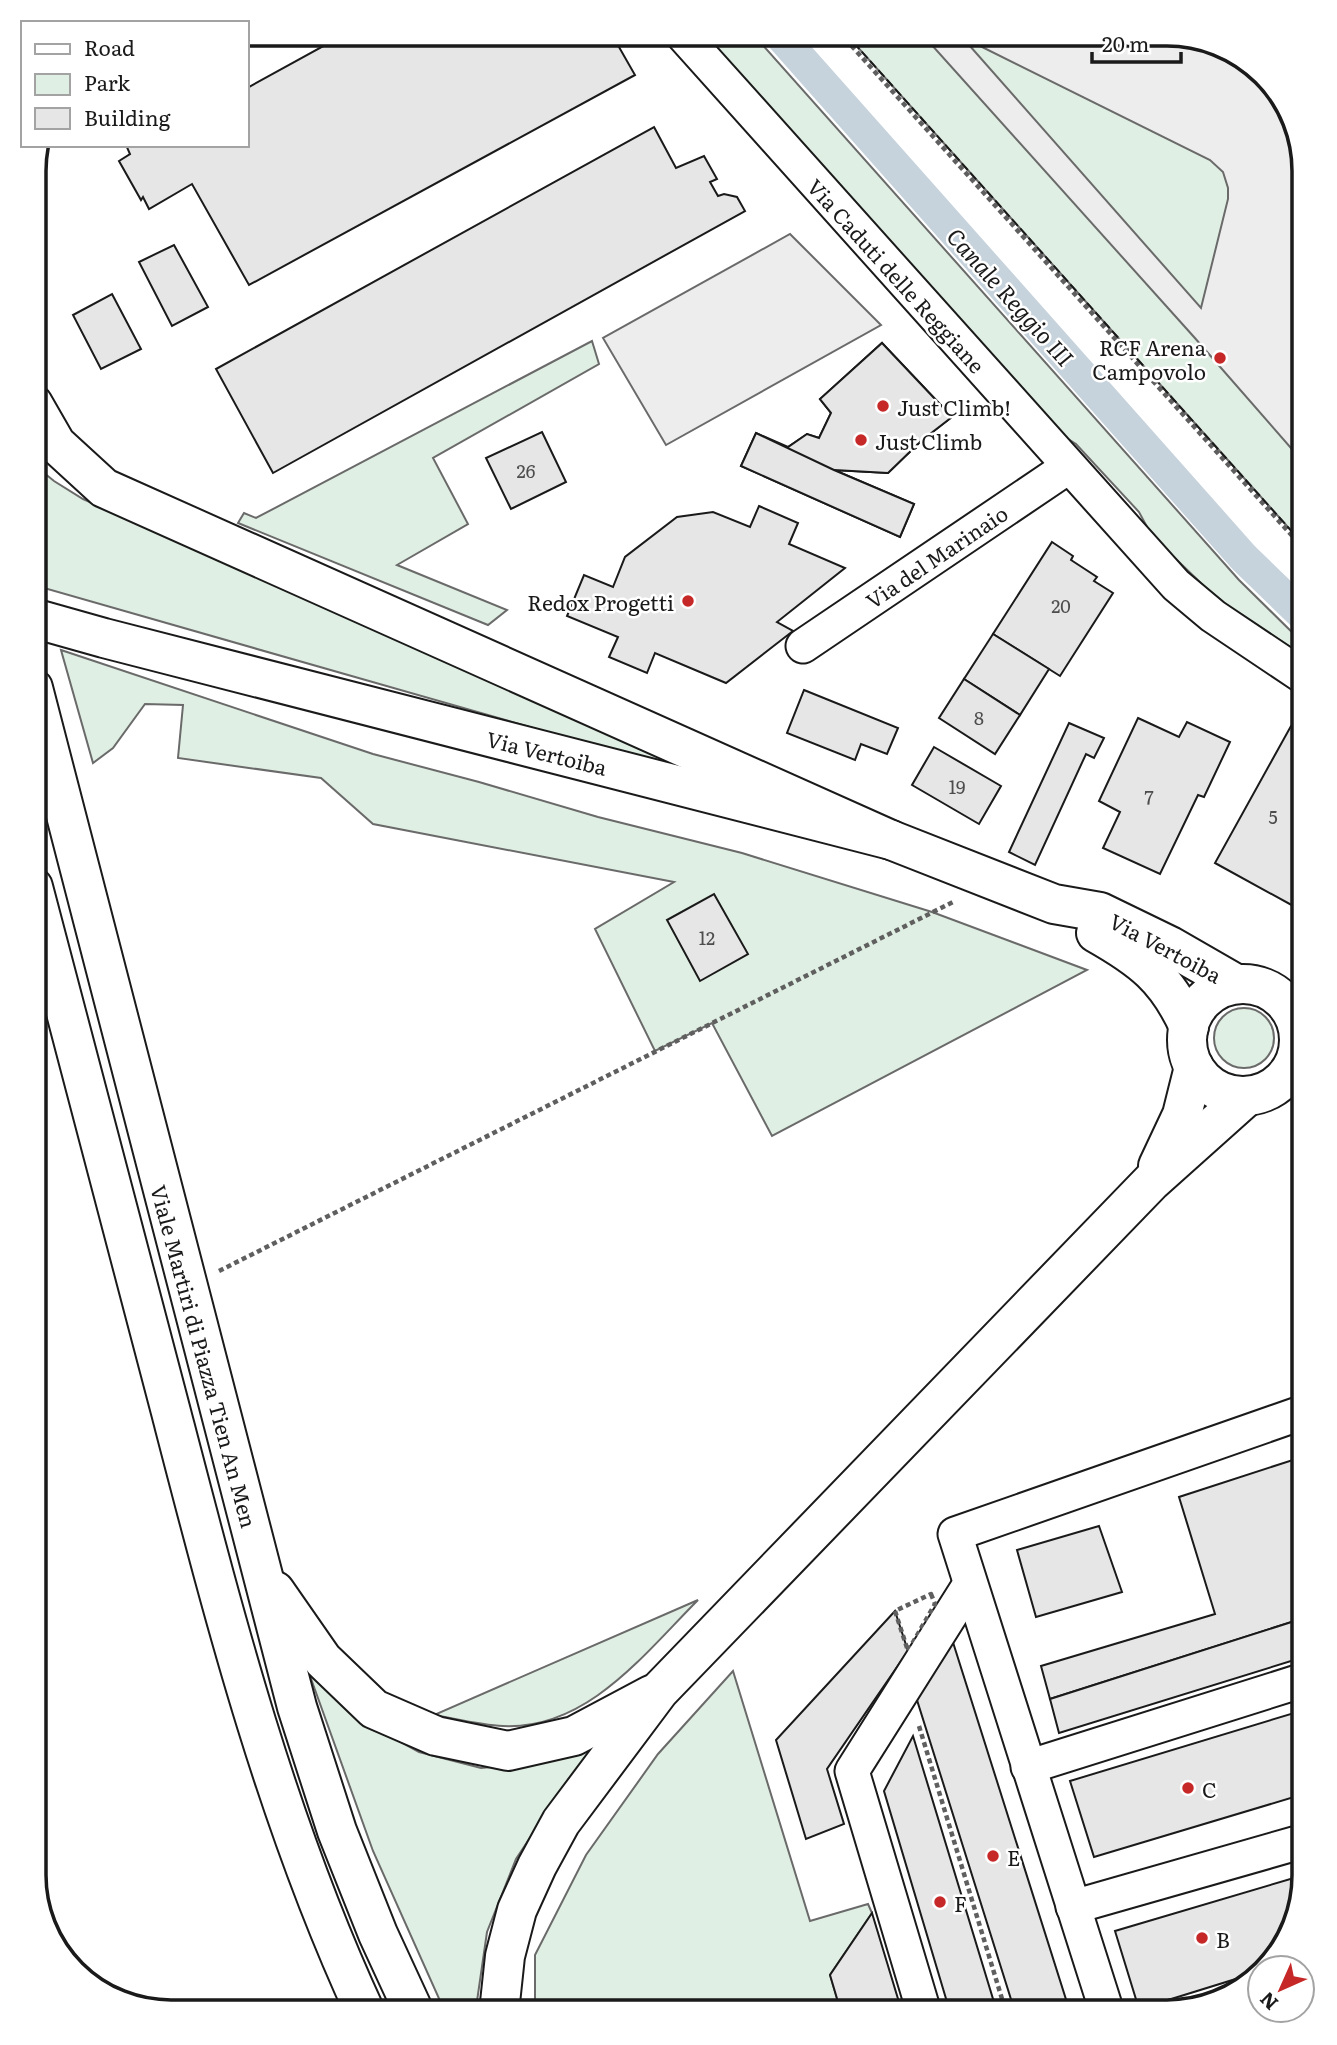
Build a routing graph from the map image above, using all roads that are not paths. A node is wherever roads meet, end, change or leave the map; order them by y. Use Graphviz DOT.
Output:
graph roads {
  1 [pos="693,46"];
  2 [pos="46,427"];
  3 [pos="1068,467"];
  4 [pos="46,622"];
  5 [pos="803,646"];
  6 [pos="1292,669"];
  7 [pos="46,738"];
  8 [pos="891,840"];
  9 [pos="1054,904"];
  10 [pos="46,937"];
  11 [pos="1236,984"];
  12 [pos="1292,1009"];
  13 [pos="1189,1027"];
  14 [pos="1194,1067"];
  15 [pos="1292,1077"];
  16 [pos="1247,1096"];
  17 [pos="1152,1181"];
  18 [pos="1292,1416"];
  19 [pos="261,1571"];
  20 [pos="970,1584"];
  21 [pos="1292,1683"];
  22 [pos="659,1691"];
  23 [pos="1028,1767"];
  24 [pos="1292,1844"];
  25 [pos="1073,1907"];
  26 [pos="360,1999"];
  27 [pos="408,1999"];
  28 [pos="500,1999"];
  29 [pos="920,2000"];
  30 [pos="1103,2000"];
  1 -- 3 [label="street, Via Caduti delle Reggiane"];
  2 -- 8 [label="main road"];
  3 -- 5 [label="street, Via del Marinaio"];
  3 -- 6 [label="street, Via Caduti delle Reggiane"];
  4 -- 8 [label="main road, Via Vertoiba"];
  7 -- 19 [label="main road, Viale Martiri di Piazza Tien An Men"];
  8 -- 9 [label="main road, Via Vertoiba"];
  9 -- 11 [label="main road, Via Vertoiba"];
  9 -- 13 [label="main road, Via Vertoiba"];
  10 -- 26 [label="main road"];
  11 -- 12 [label="main road, Via Vertoiba"];
  11 -- 13 [label="main road, Via Vertoiba"];
  13 -- 14 [label="main road, Via Vertoiba"];
  14 -- 16 [label="main road"];
  14 -- 17 [label="main road"];
  15 -- 16 [label="main road, Via Vertoiba"];
  16 -- 17 [label="main road, Via Vertoiba"];
  17 -- 22 [label="main road, Via Vertoiba"];
  18 -- 20 [label="street"];
  19 -- 22 [label="main road"];
  19 -- 27 [label="main road, Viale Martiri di Piazza Tien An Men"];
  20 -- 23 [label="street"];
  20 -- 29 [label="street"];
  21 -- 23 [label="street"];
  22 -- 28 [label="main road"];
  23 -- 25 [label="street"];
  24 -- 25 [label="street"];
  25 -- 30 [label="street"];
}
